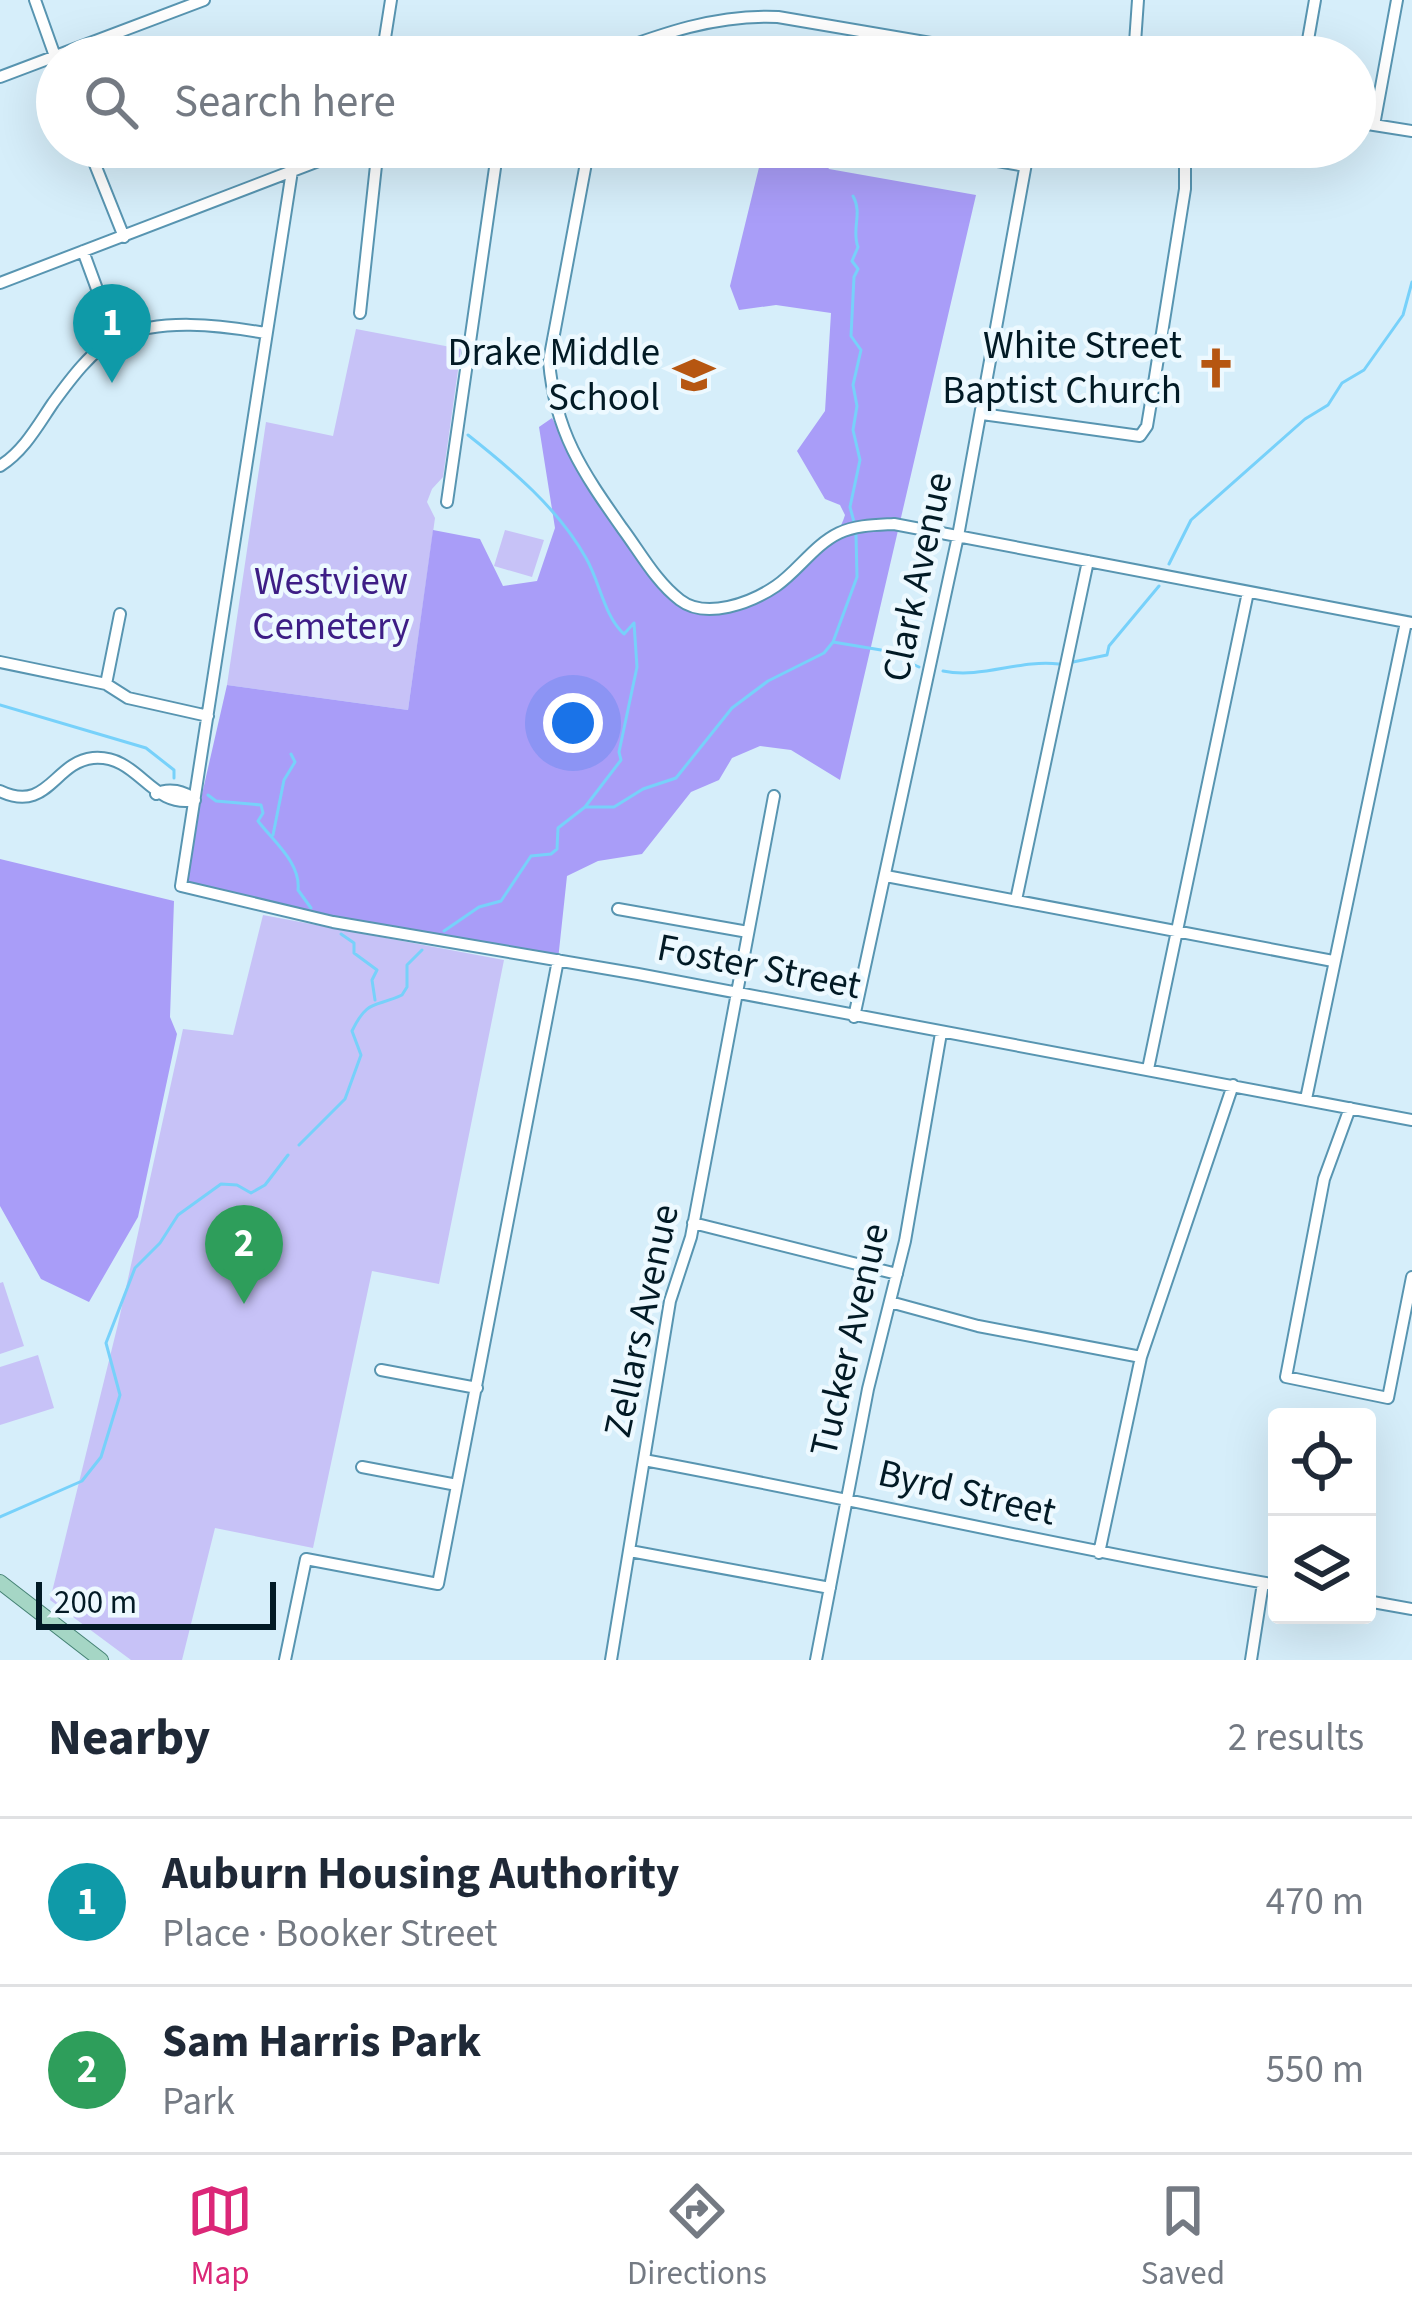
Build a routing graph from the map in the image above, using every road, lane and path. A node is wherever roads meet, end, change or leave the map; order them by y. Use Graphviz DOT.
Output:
graph roads {
  1 [pos="35,0"];
  2 [pos="157,0"];
  3 [pos="203,0"];
  4 [pos="391,0"];
  5 [pos="1138,0"];
  6 [pos="1315,0"];
  7 [pos="1397,0"];
  8 [pos="162,16"];
  9 [pos="48,36"];
  10 [pos="113,36"];
  11 [pos="385,36"];
  12 [pos="664,36"];
  13 [pos="908,36"];
  14 [pos="1135,36"];
  15 [pos="1309,36"];
  16 [pos="36,65"];
  17 [pos="0,77"];
  18 [pos="1376,114"];
  19 [pos="1376,125"];
  20 [pos="1412,131"];
  21 [pos="96,168"];
  22 [pos="300,168"];
  23 [pos="377,168"];
  24 [pos="495,168"];
  25 [pos="585,168"];
  26 [pos="1025,168"];
  27 [pos="1187,168"];
  28 [pos="292,171"];
  29 [pos="124,237"];
  30 [pos="83,251"];
  31 [pos="0,283"];
  32 [pos="360,314"];
  33 [pos="265,333"];
  34 [pos="115,338"];
  35 [pos="982,414"];
  36 [pos="0,466"];
  37 [pos="448,502"];
  38 [pos="958,536"];
  39 [pos="1088,561"];
  40 [pos="1248,592"];
  41 [pos="119,614"];
  42 [pos="1409,623"];
  43 [pos="0,662"];
  44 [pos="106,685"];
  45 [pos="208,716"];
  46 [pos="0,791"];
  47 [pos="775,796"];
  48 [pos="195,800"];
  49 [pos="886,876"];
  50 [pos="1016,900"];
  51 [pos="618,910"];
  52 [pos="1176,931"];
  53 [pos="748,932"];
  54 [pos="558,960"];
  55 [pos="1333,961"];
  56 [pos="736,994"];
  57 [pos="854,1017"];
  58 [pos="940,1033"];
  59 [pos="1148,1069"];
  60 [pos="1233,1084"];
  61 [pos="1306,1099"];
  62 [pos="1350,1108"];
  63 [pos="1412,1120"];
  64 [pos="694,1222"];
  65 [pos="897,1274"];
  66 [pos="1412,1277"];
  67 [pos="890,1302"];
  68 [pos="1141,1357"];
  69 [pos="381,1370"];
  70 [pos="477,1388"];
  71 [pos="644,1460"];
  72 [pos="362,1467"];
  73 [pos="457,1485"];
  74 [pos="846,1497"];
  75 [pos="630,1551"];
  76 [pos="1099,1553"];
  77 [pos="0,1582"];
  78 [pos="1263,1583"];
  79 [pos="1268,1584"];
  80 [pos="830,1588"];
  81 [pos="1376,1603"];
  82 [pos="1412,1609"];
  83 [pos="101,1660"];
  84 [pos="285,1660"];
  85 [pos="611,1660"];
  86 [pos="817,1660"];
  87 [pos="1251,1660"];
  1 -- 9 [label="street"];
  2 -- 8 [label="street"];
  3 -- 8 [label="street"];
  4 -- 11 [label="street"];
  5 -- 14 [label="street"];
  6 -- 15 [label="street"];
  7 -- 18 [label="street"];
  8 -- 10 [label="street"];
  12 -- 13 [label="street"];
  16 -- 17 [label="street"];
  19 -- 20 [label="street"];
  21 -- 29 [label="street"];
  22 -- 28 [label="street"];
  23 -- 32 [label="street"];
  24 -- 37 [label="street"];
  25 -- 38 [label="street"];
  26 -- 35 [label="street, Clark Avenue"];
  27 -- 35 [label="street"];
  28 -- 29 [label="street"];
  28 -- 33 [label="street"];
  29 -- 30 [label="street"];
  30 -- 31 [label="street"];
  30 -- 34 [label="street"];
  33 -- 34 [label="street"];
  33 -- 45 [label="street"];
  34 -- 36 [label="street"];
  35 -- 38 [label="street, Clark Avenue"];
  38 -- 39 [label="street"];
  38 -- 49 [label="street, Clark Avenue"];
  39 -- 40 [label="street"];
  39 -- 50 [label="street"];
  40 -- 42 [label="street"];
  40 -- 52 [label="street"];
  41 -- 44 [label="street"];
  42 -- 55 [label="street"];
  43 -- 44 [label="street"];
  44 -- 45 [label="street"];
  45 -- 48 [label="street"];
  46 -- 48 [label="street"];
  47 -- 53 [label="street, Zellars Avenue"];
  48 -- 54 [label="street, Foster Street"];
  49 -- 50 [label="street"];
  49 -- 57 [label="street, Clark Avenue"];
  50 -- 52 [label="street"];
  51 -- 53 [label="street"];
  52 -- 55 [label="street"];
  52 -- 59 [label="street"];
  53 -- 56 [label="street, Zellars Avenue"];
  54 -- 56 [label="street, Foster Street"];
  54 -- 70 [label="street"];
  55 -- 61 [label="street"];
  56 -- 57 [label="street, Foster Street"];
  56 -- 64 [label="street, Zellars Avenue"];
  57 -- 58 [label="street, Foster Street"];
  58 -- 59 [label="street, Foster Street"];
  58 -- 65 [label="street, Tucker Avenue"];
  59 -- 60 [label="street, Foster Street"];
  60 -- 61 [label="street, Foster Street"];
  60 -- 68 [label="street"];
  61 -- 62 [label="street, Foster Street"];
  62 -- 63 [label="street, Foster Street"];
  62 -- 66 [label="street"];
  64 -- 65 [label="street"];
  64 -- 71 [label="street, Zellars Avenue"];
  65 -- 67 [label="street, Tucker Avenue"];
  67 -- 68 [label="street"];
  67 -- 74 [label="street, Tucker Avenue"];
  68 -- 76 [label="street"];
  69 -- 70 [label="street"];
  70 -- 73 [label="street"];
  71 -- 74 [label="street, Byrd Street"];
  71 -- 75 [label="street, Zellars Avenue"];
  72 -- 73 [label="street"];
  73 -- 84 [label="street"];
  74 -- 76 [label="street, Byrd Street"];
  74 -- 80 [label="street, Tucker Avenue"];
  75 -- 80 [label="street"];
  75 -- 85 [label="street, Zellars Avenue"];
  76 -- 78 [label="street, Byrd Street"];
  77 -- 83 [label="main road"];
  78 -- 79 [label="street, Byrd Street"];
  78 -- 87 [label="street"];
  80 -- 86 [label="street, Tucker Avenue"];
  81 -- 82 [label="street"];
}
